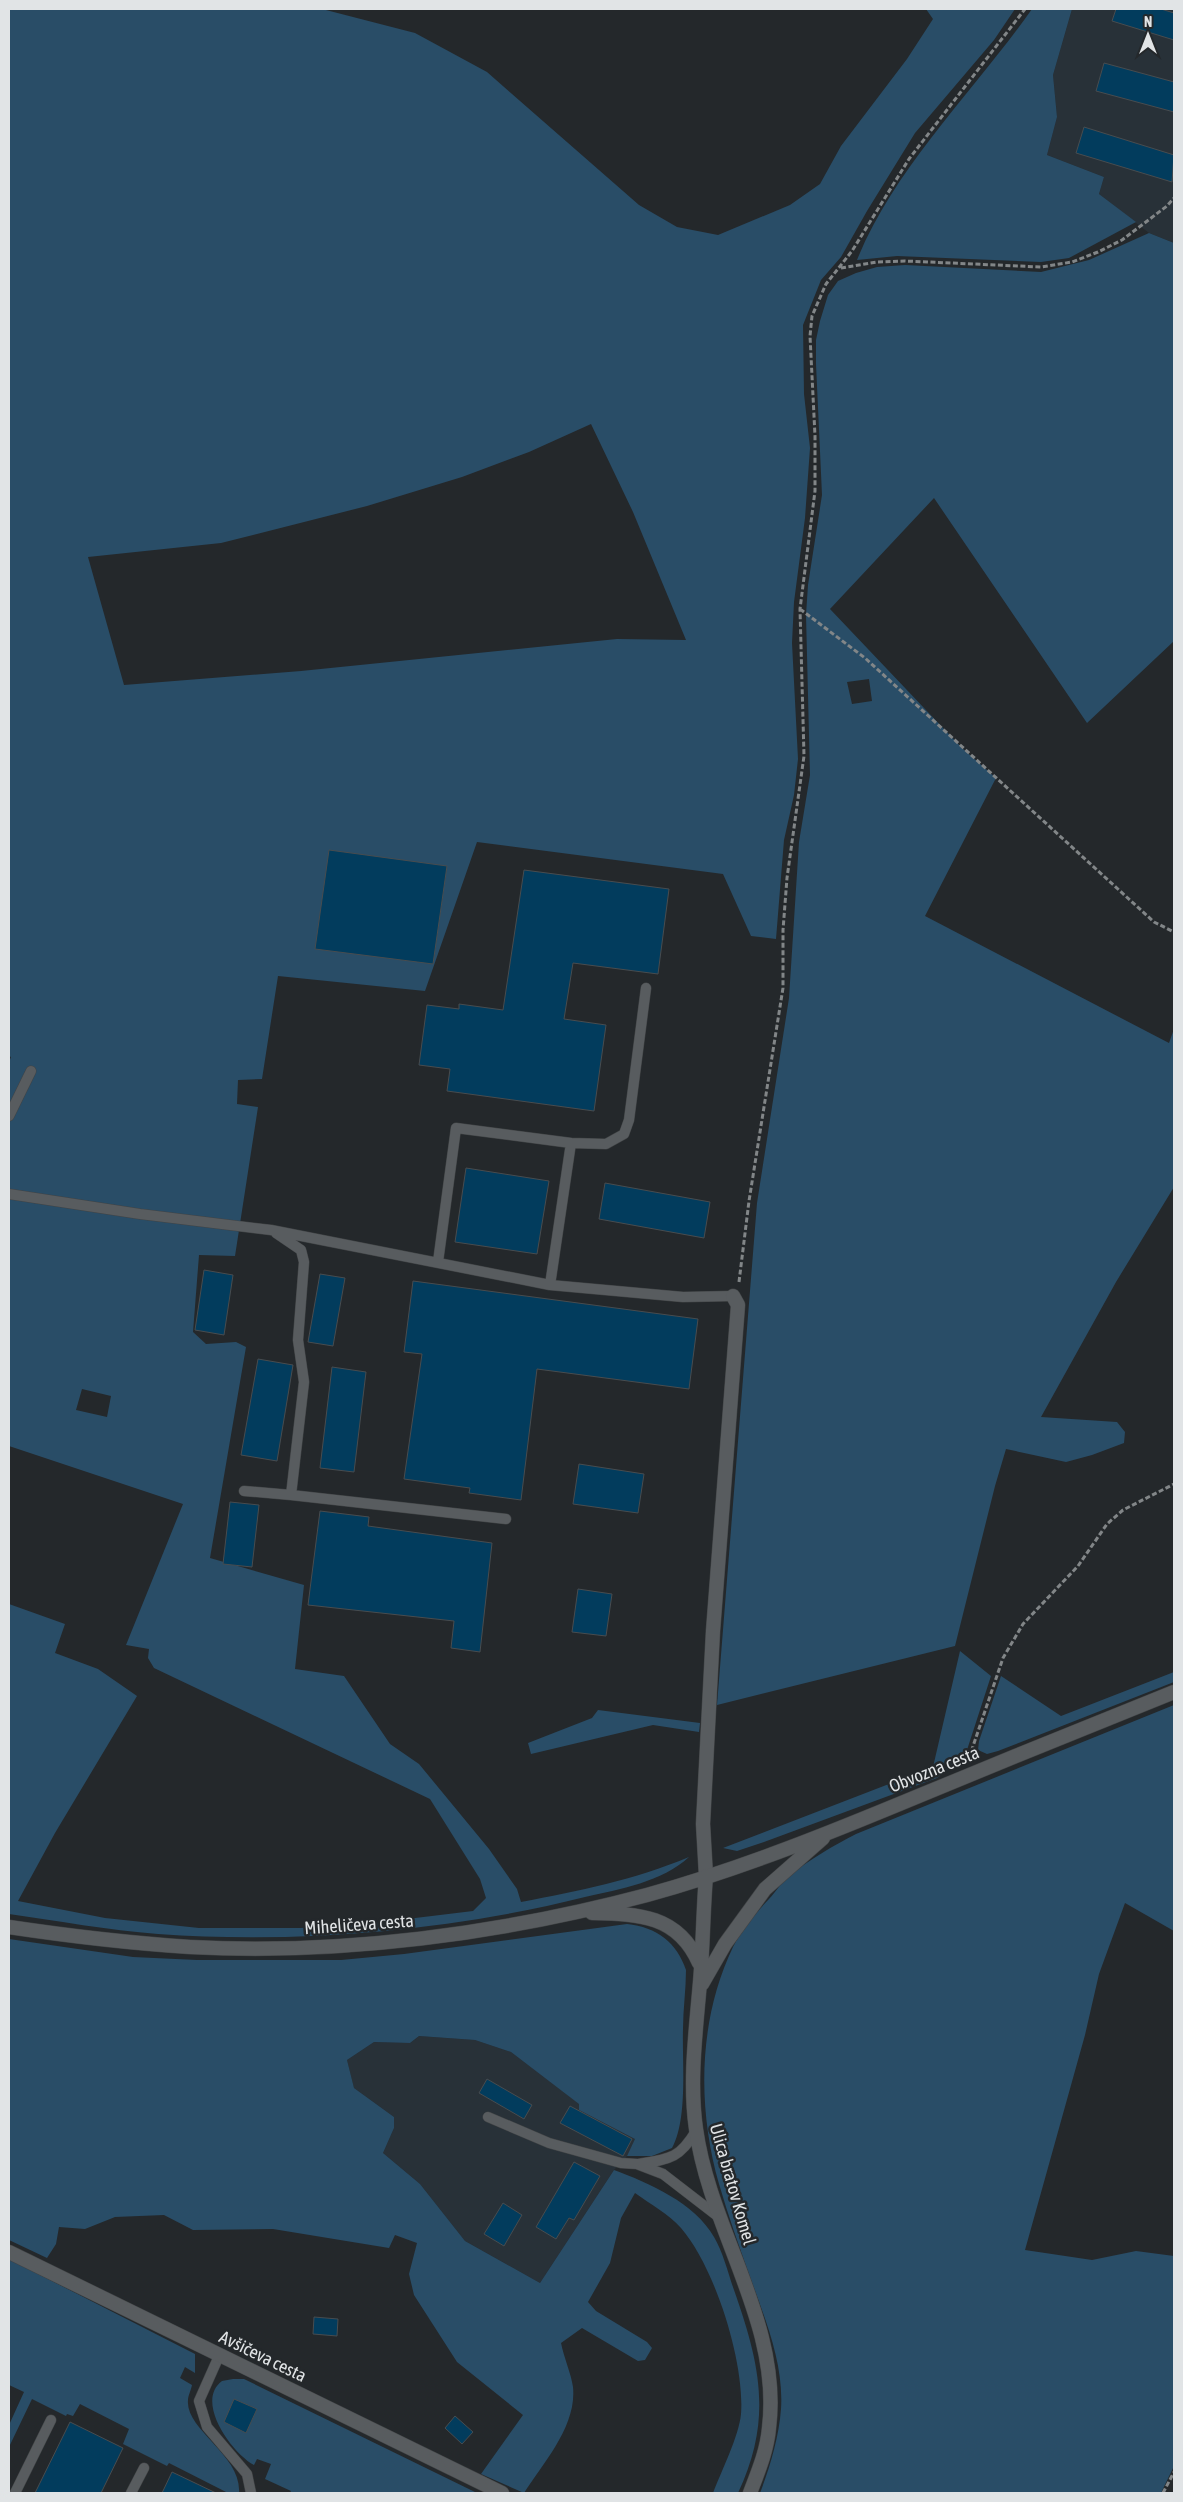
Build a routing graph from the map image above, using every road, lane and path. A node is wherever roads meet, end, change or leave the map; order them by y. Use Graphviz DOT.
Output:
graph roads {
  1 [pos="1024,9"];
  2 [pos="1174,198"];
  3 [pos="840,268"];
  4 [pos="800,609"];
  5 [pos="1174,932"];
  6 [pos="646,988"];
  7 [pos="31,1070"];
  8 [pos="9,1116"];
  9 [pos="571,1143"];
  10 [pos="9,1194"];
  11 [pos="271,1230"];
  12 [pos="438,1262"];
  13 [pos="550,1285"];
  14 [pos="735,1297"];
  15 [pos="1174,1484"];
  16 [pos="244,1491"];
  17 [pos="291,1495"];
  18 [pos="506,1519"];
  19 [pos="1174,1692"];
  20 [pos="963,1777"];
  21 [pos="832,1831"];
  22 [pos="706,1876"];
  23 [pos="573,1912"];
  24 [pos="9,1927"];
  25 [pos="701,1967"];
  26 [pos="699,1989"];
  27 [pos="488,2117"];
  28 [pos="696,2131"];
  29 [pos="637,2164"];
  30 [pos="720,2219"];
  31 [pos="9,2252"];
  32 [pos="219,2356"];
  33 [pos="51,2420"];
  34 [pos="144,2468"];
  35 [pos="1174,2472"];
  36 [pos="15,2493"];
  37 [pos="132,2493"];
  38 [pos="251,2493"];
  39 [pos="502,2493"];
  40 [pos="750,2493"];
  41 [pos="1164,2493"];
  1 -- 3 [label="path"];
  2 -- 3 [label="path"];
  3 -- 4 [label="path"];
  4 -- 5 [label="path"];
  4 -- 14 [label="path"];
  6 -- 9 [label="lane"];
  7 -- 8 [label="lane"];
  9 -- 12 [label="lane"];
  9 -- 13 [label="lane"];
  10 -- 11 [label="lane"];
  11 -- 12 [label="lane"];
  11 -- 17 [label="lane"];
  12 -- 13 [label="lane"];
  13 -- 14 [label="lane"];
  14 -- 22 [label="street, Ulica bratov Komel"];
  15 -- 20 [label="path"];
  16 -- 17 [label="lane"];
  17 -- 18 [label="lane"];
  19 -- 20 [label="street, Obvozna cesta"];
  20 -- 21 [label="street, Obvozna cesta"];
  21 -- 22 [label="street, Obvozna cesta"];
  21 -- 26 [label="street"];
  22 -- 23 [label="street, Miheličeva cesta"];
  22 -- 25 [label="street, Ulica bratov Komel"];
  23 -- 24 [label="street, Miheličeva cesta"];
  23 -- 25 [label="street"];
  25 -- 26 [label="street, Ulica bratov Komel"];
  26 -- 28 [label="street, Ulica bratov Komel"];
  27 -- 29 [label="lane"];
  28 -- 29 [label="lane"];
  28 -- 30 [label="street, Ulica bratov Komel"];
  29 -- 30 [label="lane"];
  30 -- 40 [label="street, Ulica bratov Komel"];
  31 -- 32 [label="street, Avšičeva cesta"];
  32 -- 38 [label="lane"];
  32 -- 39 [label="street, Avšičeva cesta"];
  33 -- 36 [label="lane"];
  34 -- 37 [label="lane"];
  35 -- 41 [label="path"];
}
